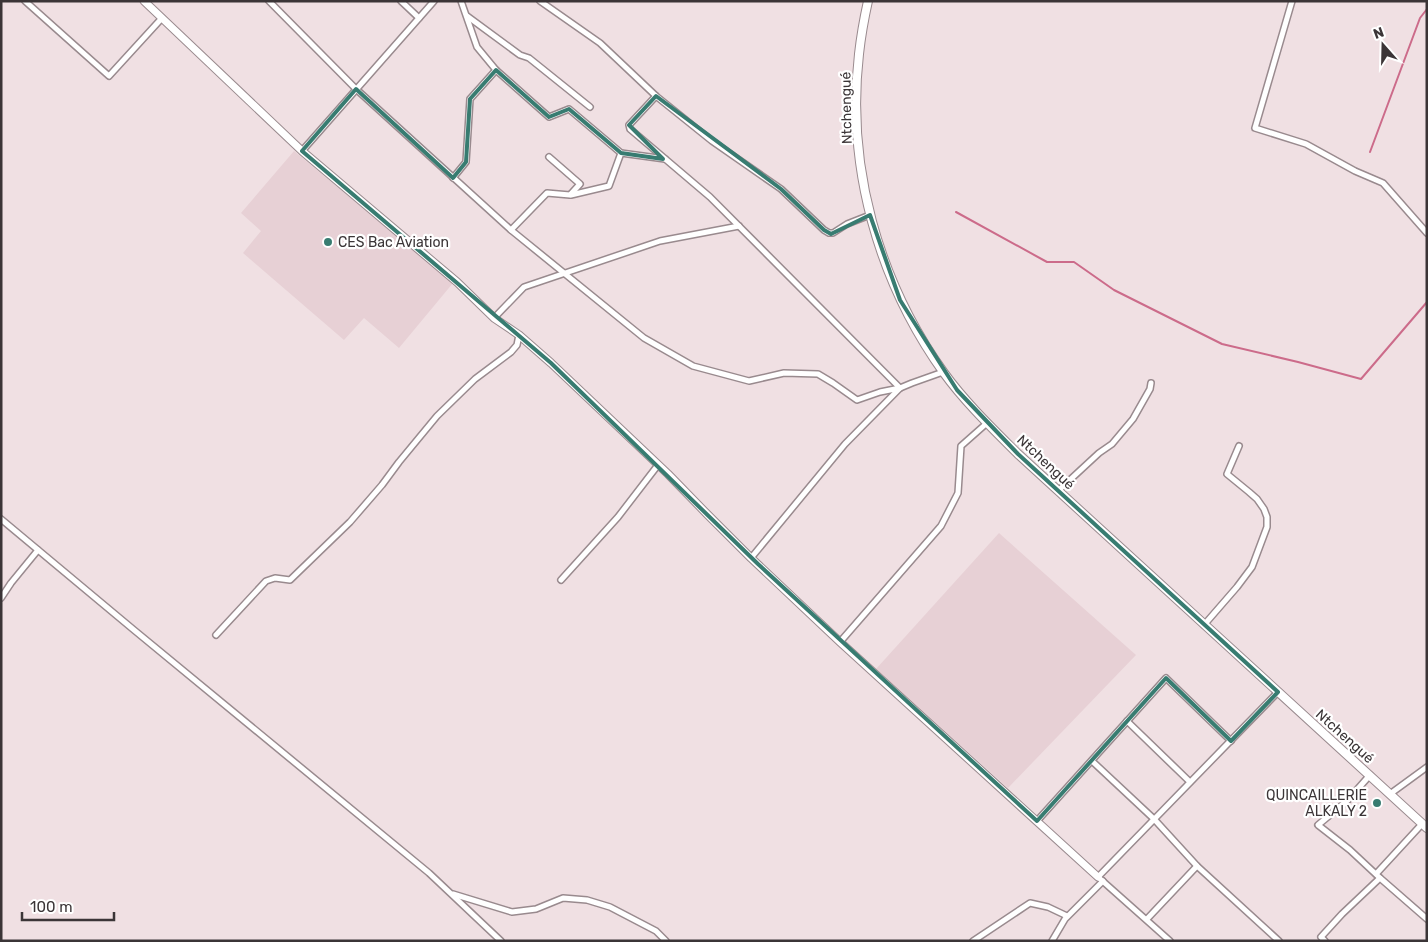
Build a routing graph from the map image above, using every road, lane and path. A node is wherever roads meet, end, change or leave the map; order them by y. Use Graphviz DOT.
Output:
graph roads {
  1 [pos="25,1"];
  2 [pos="144,1"];
  3 [pos="269,1"];
  4 [pos="401,1"];
  5 [pos="434,1"];
  6 [pos="461,1"];
  7 [pos="540,1"];
  8 [pos="868,1"];
  9 [pos="1292,1"];
  10 [pos="466,15"];
  11 [pos="162,18"];
  12 [pos="419,18"];
  13 [pos="496,70"];
  14 [pos="356,89"];
  15 [pos="656,96"];
  16 [pos="590,107"];
  17 [pos="302,152"];
  18 [pos="621,153"];
  19 [pos="549,156"];
  20 [pos="665,160"];
  21 [pos="453,178"];
  22 [pos="570,195"];
  23 [pos="870,216"];
  24 [pos="739,226"];
  25 [pos="511,230"];
  26 [pos="1427,232"];
  27 [pos="566,273"];
  28 [pos="494,318"];
  29 [pos="519,335"];
  30 [pos="944,372"];
  31 [pos="1151,383"];
  32 [pos="900,388"];
  33 [pos="987,423"];
  34 [pos="1239,446"];
  35 [pos="658,465"];
  36 [pos="1059,490"];
  37 [pos="1,518"];
  38 [pos="38,550"];
  39 [pos="751,558"];
  40 [pos="561,580"];
  41 [pos="1,598"];
  42 [pos="1204,625"];
  43 [pos="216,635"];
  44 [pos="840,642"];
  45 [pos="1278,692"];
  46 [pos="1127,721"];
  47 [pos="1231,741"];
  48 [pos="1092,761"];
  49 [pos="1427,767"];
  50 [pos="1370,775"];
  51 [pos="1190,782"];
  52 [pos="1390,794"];
  53 [pos="1154,819"];
  54 [pos="1037,821"];
  55 [pos="1424,826"];
  56 [pos="1198,866"];
  57 [pos="1378,876"];
  58 [pos="1101,879"];
  59 [pos="450,894"];
  60 [pos="1067,916"];
  61 [pos="1147,919"];
  62 [pos="1427,919"];
  63 [pos="501,941"];
  64 [pos="666,941"];
  65 [pos="973,941"];
  66 [pos="1052,941"];
  67 [pos="1170,941"];
  68 [pos="1279,941"];
  69 [pos="1325,941"];
  1 -- 11 [label="street"];
  2 -- 11 [label="street"];
  3 -- 14 [label="street"];
  4 -- 12 [label="street"];
  5 -- 12 [label="street"];
  6 -- 10 [label="street"];
  7 -- 15 [label="street"];
  8 -- 23 [label="main road, Ntchengué"];
  9 -- 26 [label="street"];
  10 -- 13 [label="street"];
  10 -- 16 [label="street"];
  11 -- 17 [label="street"];
  12 -- 14 [label="street"];
  13 -- 18 [label="street"];
  13 -- 21 [label="street"];
  14 -- 17 [label="street"];
  14 -- 21 [label="street"];
  15 -- 20 [label="street"];
  15 -- 23 [label="street"];
  17 -- 28 [label="street"];
  18 -- 20 [label="street"];
  18 -- 22 [label="street"];
  19 -- 22 [label="street"];
  20 -- 24 [label="street"];
  21 -- 25 [label="street"];
  22 -- 25 [label="street"];
  23 -- 30 [label="main road, Ntchengué"];
  24 -- 27 [label="street"];
  24 -- 32 [label="street"];
  25 -- 27 [label="street"];
  27 -- 28 [label="street"];
  27 -- 32 [label="street"];
  28 -- 29 [label="street"];
  29 -- 35 [label="street"];
  29 -- 43 [label="street"];
  30 -- 32 [label="street"];
  30 -- 33 [label="main road, Ntchengué"];
  31 -- 36 [label="street"];
  32 -- 39 [label="street"];
  33 -- 36 [label="main road, Ntchengué"];
  33 -- 44 [label="street"];
  34 -- 42 [label="street"];
  35 -- 39 [label="street"];
  35 -- 40 [label="street"];
  36 -- 42 [label="main road, Ntchengué"];
  37 -- 38 [label="street"];
  38 -- 41 [label="street"];
  38 -- 59 [label="street"];
  39 -- 44 [label="street"];
  42 -- 45 [label="main road, Ntchengué"];
  44 -- 54 [label="street"];
  45 -- 47 [label="street"];
  45 -- 50 [label="main road, Ntchengué"];
  46 -- 47 [label="street"];
  46 -- 48 [label="street"];
  46 -- 51 [label="street"];
  47 -- 51 [label="street"];
  48 -- 53 [label="street"];
  48 -- 54 [label="street"];
  49 -- 52 [label="street"];
  50 -- 52 [label="main road, Ntchengué"];
  50 -- 57 [label="street"];
  51 -- 53 [label="street"];
  52 -- 55 [label="main road, Ntchengué"];
  53 -- 56 [label="street"];
  53 -- 58 [label="street"];
  54 -- 58 [label="street"];
  55 -- 57 [label="street"];
  56 -- 61 [label="street"];
  56 -- 68 [label="street"];
  57 -- 62 [label="street"];
  57 -- 69 [label="street"];
  58 -- 60 [label="street"];
  58 -- 61 [label="street"];
  59 -- 63 [label="street"];
  59 -- 64 [label="street"];
  60 -- 65 [label="street"];
  60 -- 66 [label="street"];
  61 -- 67 [label="street"];
}
